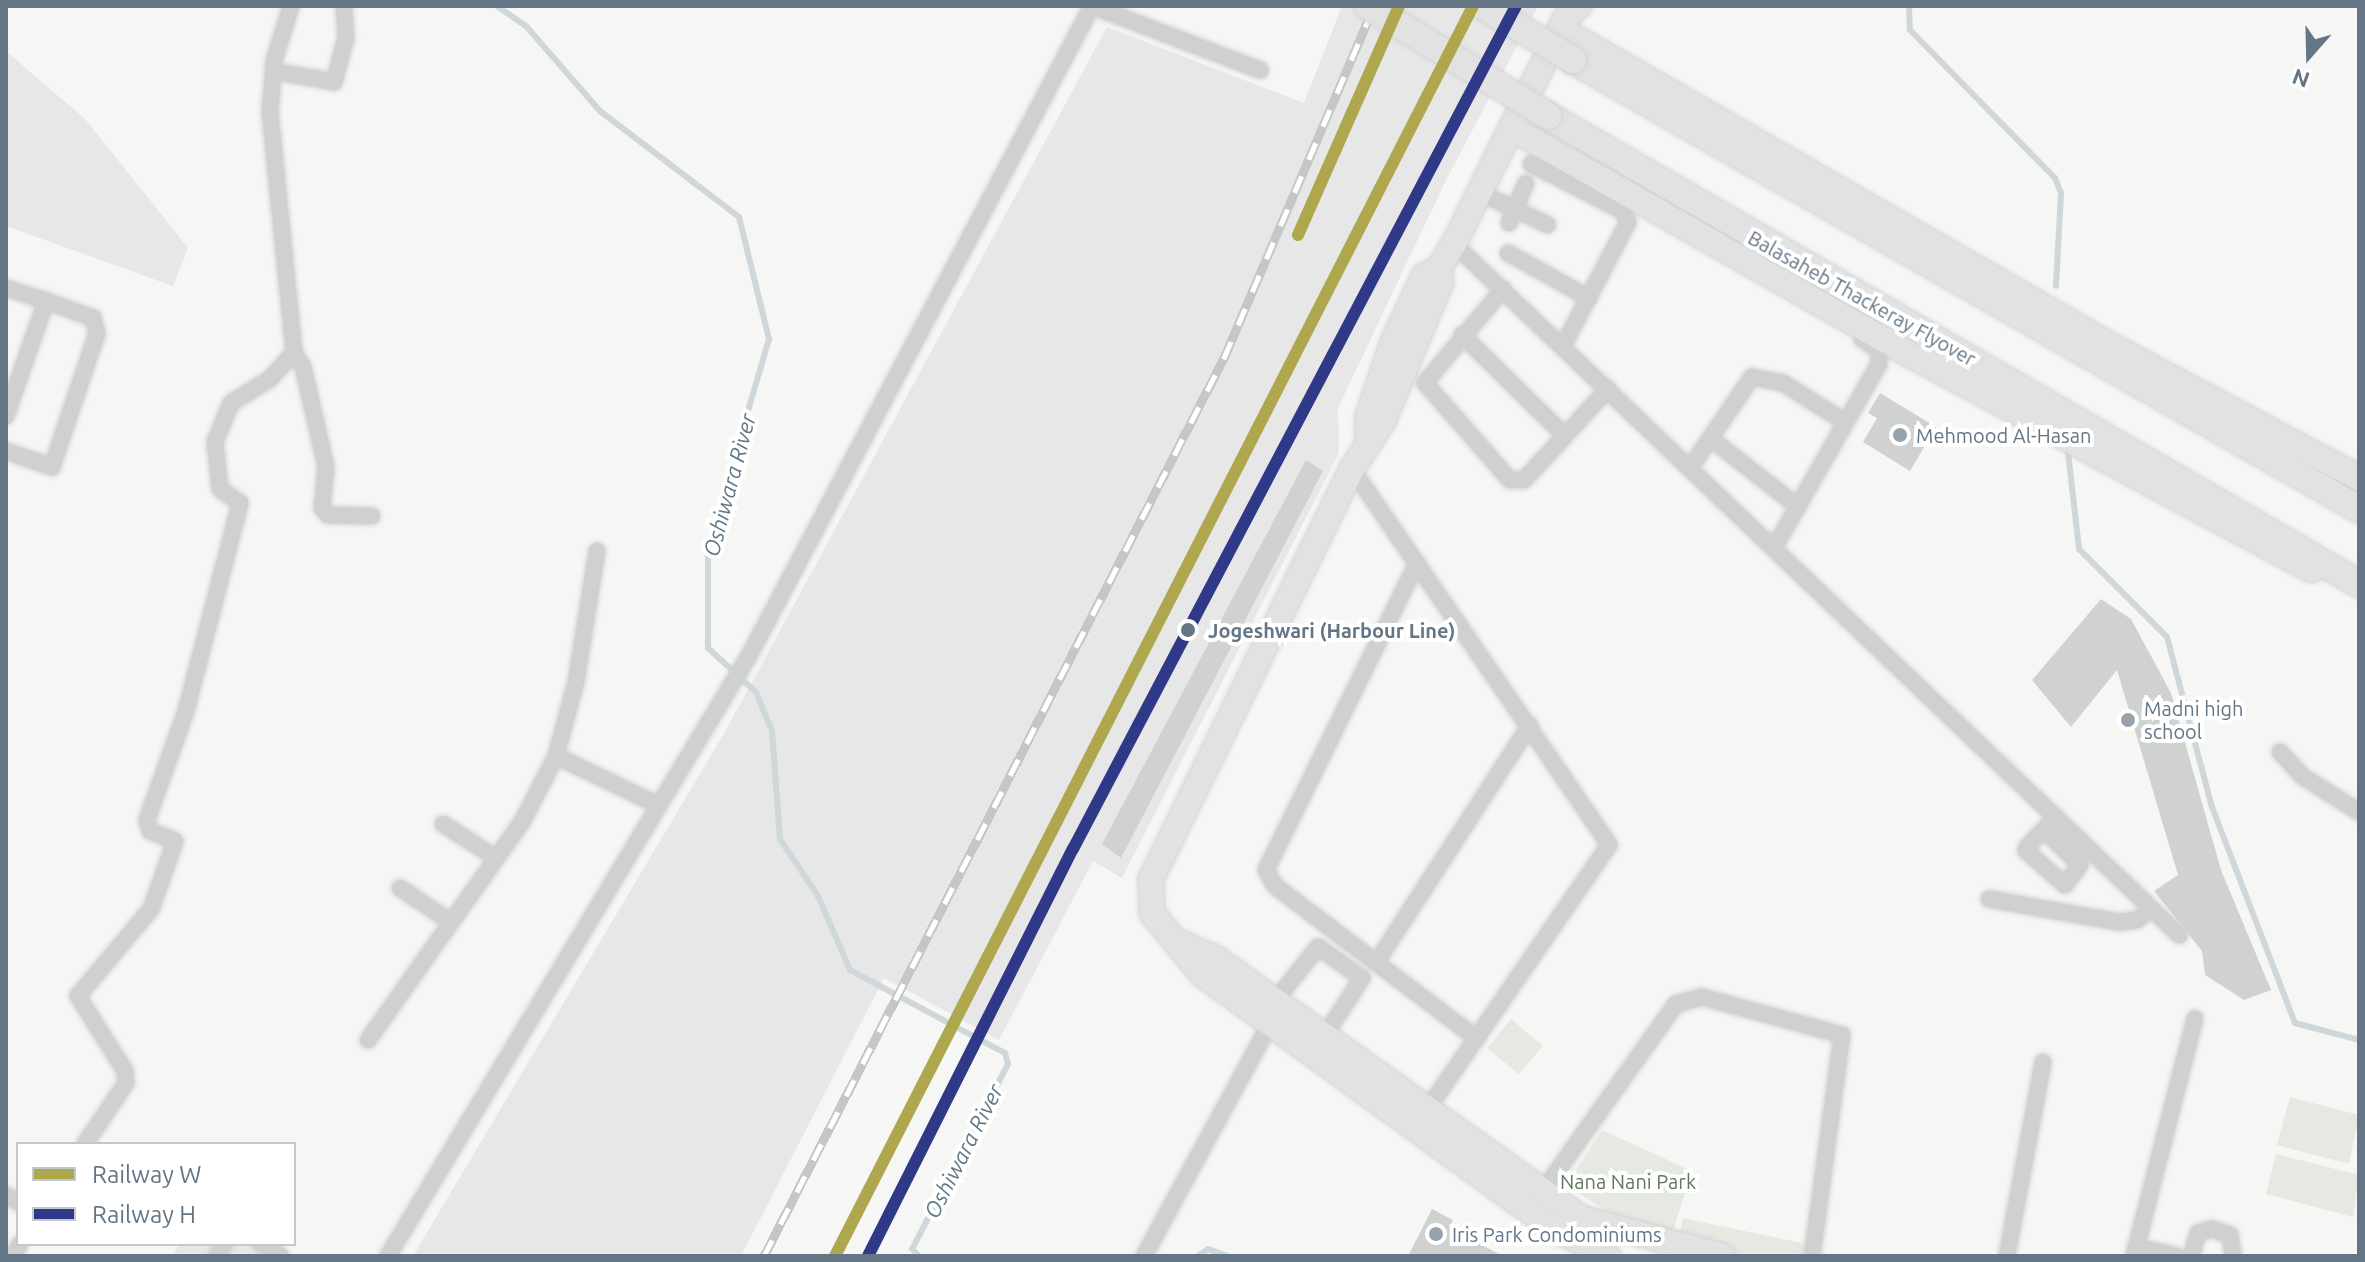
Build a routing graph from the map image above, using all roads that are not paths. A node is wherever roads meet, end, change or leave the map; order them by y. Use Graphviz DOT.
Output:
graph roads {
  1 [pos="291,6"];
  2 [pos="344,6"];
  3 [pos="1092,6"];
  4 [pos="1368,6"];
  5 [pos="1483,6"];
  6 [pos="1567,15"];
  7 [pos="1260,70"];
  8 [pos="273,71"];
  9 [pos="1513,129"];
  10 [pos="1531,164"];
  11 [pos="1526,183"];
  12 [pos="1479,192"];
  13 [pos="1512,216"];
  14 [pos="1548,225"];
  15 [pos="1454,244"];
  16 [pos="1508,253"];
  17 [pos="6,288"];
  18 [pos="1503,289"];
  19 [pos="1589,298"];
  20 [pos="46,301"];
  21 [pos="1794,301"];
  22 [pos="1462,335"];
  23 [pos="1563,346"];
  24 [pos="294,352"];
  25 [pos="1608,389"];
  26 [pos="6,416"];
  27 [pos="1845,422"];
  28 [pos="1565,436"];
  29 [pos="1710,438"];
  30 [pos="6,451"];
  31 [pos="1690,468"];
  32 [pos="1352,469"];
  33 [pos="2359,478"];
  34 [pos="1797,506"];
  35 [pos="2359,509"];
  36 [pos="372,516"];
  37 [pos="1774,548"];
  38 [pos="597,551"];
  39 [pos="1417,563"];
  40 [pos="2359,584"];
  41 [pos="2359,595"];
  42 [pos="1530,725"];
  43 [pos="2280,752"];
  44 [pos="556,756"];
  45 [pos="658,805"];
  46 [pos="2359,812"];
  47 [pos="2056,817"];
  48 [pos="443,824"];
  49 [pos="2044,830"];
  50 [pos="496,858"];
  51 [pos="400,888"];
  52 [pos="1989,899"];
  53 [pos="2151,909"];
  54 [pos="451,922"];
  55 [pos="2179,935"];
  56 [pos="1376,963"];
  57 [pos="1276,1010"];
  58 [pos="2195,1019"];
  59 [pos="1324,1037"];
  60 [pos="1477,1039"];
  61 [pos="368,1040"];
  62 [pos="2043,1062"];
  63 [pos="1426,1111"];
  64 [pos="86,1142"];
  65 [pos="1543,1191"];
  66 [pos="1529,1211"];
  67 [pos="2135,1252"];
  68 [pos="388,1256"];
  69 [pos="1144,1256"];
  70 [pos="1608,1256"];
  71 [pos="1722,1256"];
  72 [pos="1812,1256"];
  73 [pos="2007,1256"];
  74 [pos="2177,1256"];
  75 [pos="2191,1256"];
  76 [pos="2233,1256"];
  1 -- 8 [label="street"];
  2 -- 8 [label="street"];
  3 -- 7 [label="street"];
  3 -- 45 [label="street"];
  4 -- 40 [label="main road, Balasaheb Thackeray Flyover, bridge"];
  5 -- 35 [label="main road, bridge"];
  6 -- 9 [label="street"];
  6 -- 33 [label="street"];
  8 -- 24 [label="street"];
  9 -- 12 [label="street"];
  9 -- 41 [label="street"];
  10 -- 19 [label="street"];
  11 -- 13 [label="street"];
  12 -- 13 [label="street"];
  12 -- 15 [label="street"];
  13 -- 14 [label="street"];
  15 -- 18 [label="street"];
  15 -- 32 [label="street"];
  16 -- 19 [label="street"];
  17 -- 20 [label="street"];
  18 -- 22 [label="street"];
  18 -- 23 [label="street"];
  19 -- 23 [label="street"];
  20 -- 26 [label="street"];
  20 -- 30 [label="street"];
  21 -- 27 [label="street"];
  22 -- 28 [label="street"];
  22 -- 28 [label="street"];
  23 -- 25 [label="street"];
  24 -- 36 [label="street"];
  24 -- 64 [label="street"];
  25 -- 28 [label="street"];
  25 -- 31 [label="street"];
  27 -- 29 [label="street"];
  27 -- 34 [label="street"];
  29 -- 31 [label="street"];
  29 -- 34 [label="street"];
  31 -- 37 [label="street"];
  32 -- 39 [label="street"];
  32 -- 57 [label="street"];
  34 -- 37 [label="street"];
  37 -- 47 [label="street"];
  38 -- 44 [label="street"];
  39 -- 42 [label="street"];
  39 -- 56 [label="street"];
  42 -- 56 [label="street"];
  42 -- 60 [label="street"];
  43 -- 46 [label="street"];
  44 -- 45 [label="street"];
  44 -- 50 [label="street"];
  45 -- 68 [label="street"];
  47 -- 49 [label="street"];
  47 -- 53 [label="street"];
  48 -- 50 [label="street"];
  50 -- 54 [label="street"];
  51 -- 54 [label="street"];
  52 -- 53 [label="street"];
  53 -- 55 [label="street"];
  54 -- 61 [label="street"];
  56 -- 60 [label="street"];
  57 -- 59 [label="street"];
  57 -- 59 [label="street"];
  57 -- 66 [label="street"];
  57 -- 69 [label="street"];
  58 -- 67 [label="street"];
  59 -- 63 [label="street"];
  60 -- 63 [label="street"];
  62 -- 73 [label="street"];
  63 -- 65 [label="street"];
  65 -- 66 [label="street"];
  65 -- 71 [label="street"];
  65 -- 72 [label="street"];
  66 -- 70 [label="street"];
  67 -- 74 [label="street"];
  75 -- 76 [label="street"];
}
